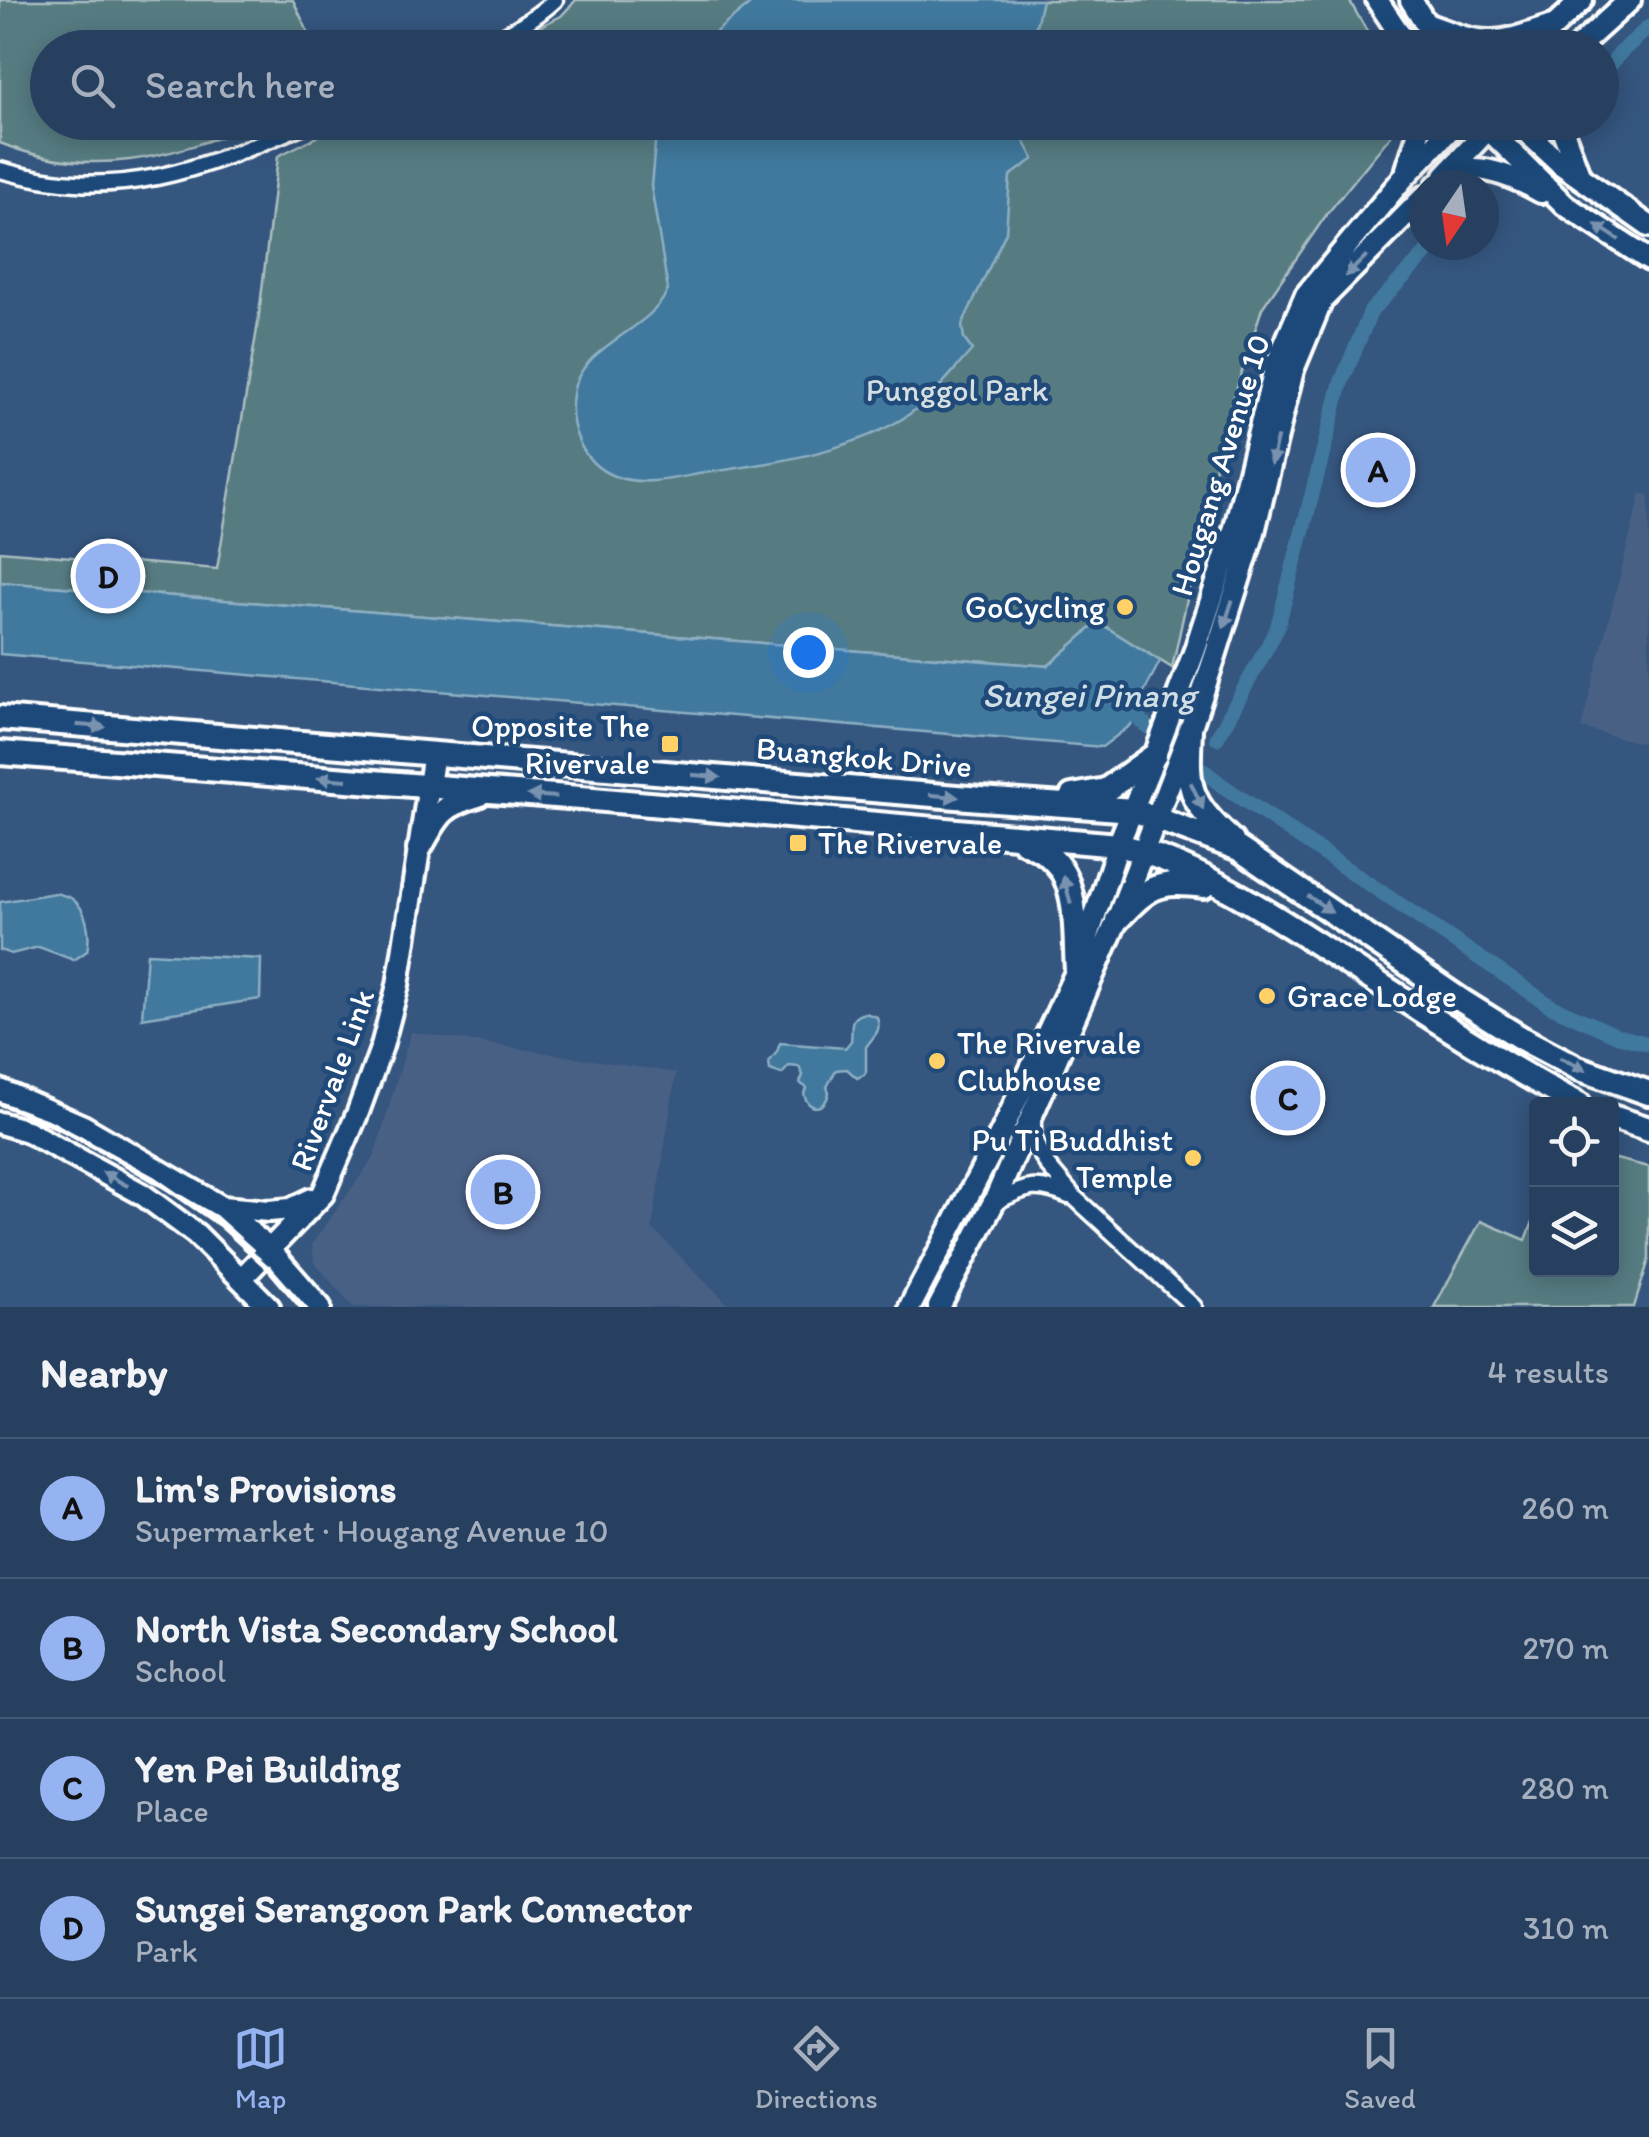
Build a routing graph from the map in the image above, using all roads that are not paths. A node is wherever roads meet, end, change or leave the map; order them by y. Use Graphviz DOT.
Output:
graph roads {
  1 [pos="555,0"];
  2 [pos="1377,0"];
  3 [pos="1410,0"];
  4 [pos="1582,0"];
  5 [pos="1630,0"];
  6 [pos="1426,24"];
  7 [pos="1552,26"];
  8 [pos="515,30"];
  9 [pos="1397,30"];
  10 [pos="1431,30"];
  11 [pos="1444,30"];
  12 [pos="1539,30"];
  13 [pos="1548,30"];
  14 [pos="1597,30"];
  15 [pos="266,140"];
  16 [pos="1416,140"];
  17 [pos="1439,140"];
  18 [pos="1475,140"];
  19 [pos="1503,140"];
  20 [pos="1537,140"];
  21 [pos="1566,140"];
  22 [pos="0,170"];
  23 [pos="1449,170"];
  24 [pos="1499,174"];
  25 [pos="1405,176"];
  26 [pos="1580,177"];
  27 [pos="1565,204"];
  28 [pos="1409,212"];
  29 [pos="1649,226"];
  30 [pos="1649,260"];
  31 [pos="0,718"];
  32 [pos="1190,730"];
  33 [pos="0,752"];
  34 [pos="434,753"];
  35 [pos="1156,755"];
  36 [pos="429,786"];
  37 [pos="492,792"];
  38 [pos="1039,802"];
  39 [pos="1144,813"];
  40 [pos="1014,835"];
  41 [pos="1118,845"];
  42 [pos="419,849"];
  43 [pos="1240,849"];
  44 [pos="1142,851"];
  45 [pos="1241,896"];
  46 [pos="1118,920"];
  47 [pos="1077,970"];
  48 [pos="0,1090"];
  49 [pos="1649,1093"];
  50 [pos="1566,1097"];
  51 [pos="1032,1114"];
  52 [pos="1619,1118"];
  53 [pos="0,1123"];
  54 [pos="1649,1129"];
  55 [pos="323,1194"];
  56 [pos="1075,1198"];
  57 [pos="993,1203"];
  58 [pos="222,1207"];
  59 [pos="271,1251"];
  60 [pos="242,1278"];
  61 [pos="269,1307"];
  62 [pos="320,1307"];
  63 [pos="910,1307"];
  64 [pos="938,1307"];
  65 [pos="1194,1307"];
  1 -- 8 [label="street"];
  2 -- 9 [label="main road"];
  3 -- 6 [label="main road"];
  4 -- 7 [label="main road"];
  5 -- 14 [label="main road"];
  6 -- 10 [label="main road"];
  6 -- 11 [label="main road"];
  7 -- 12 [label="main road"];
  7 -- 13 [label="main road"];
  15 -- 22 [label="street"];
  16 -- 25 [label="main road"];
  17 -- 25 [label="main road, Hougang Avenue 10"];
  18 -- 23 [label="main road"];
  19 -- 27 [label="main road"];
  20 -- 26 [label="main road"];
  21 -- 26 [label="main road"];
  24 -- 27 [label="main road"];
  25 -- 35 [label="main road, Hougang Avenue 10"];
  26 -- 29 [label="main road"];
  30 -- 27 [label="main road, one-way"];
  28 -- 32 [label="main road, Hougang Avenue 10, one-way"];
  31 -- 34 [label="main road, Buangkok Drive, one-way"];
  32 -- 39 [label="main road, Hougang Avenue 10"];
  32 -- 43 [label="main road, one-way"];
  36 -- 33 [label="main road, Buangkok Drive, one-way"];
  34 -- 36 [label="main road, Rivervale Link"];
  34 -- 38 [label="main road, Buangkok Drive, one-way"];
  35 -- 38 [label="main road"];
  35 -- 39 [label="main road, Hougang Avenue 10"];
  36 -- 37 [label="main road, Buangkok Drive"];
  36 -- 42 [label="main road, Rivervale Link"];
  40 -- 37 [label="main road, Buangkok Drive, one-way"];
  37 -- 42 [label="main road"];
  38 -- 39 [label="main road, Buangkok Drive"];
  39 -- 41 [label="main road"];
  39 -- 43 [label="main road, Buangkok Drive"];
  39 -- 44 [label="main road"];
  40 -- 41 [label="main road, Buangkok Drive"];
  47 -- 40 [label="main road, one-way"];
  41 -- 44 [label="main road, Buangkok Drive"];
  41 -- 47 [label="main road"];
  42 -- 55 [label="main road, Rivervale Link"];
  43 -- 49 [label="main road, Buangkok Drive, one-way"];
  44 -- 45 [label="main road, Buangkok Drive"];
  44 -- 46 [label="main road"];
  45 -- 46 [label="main road"];
  45 -- 50 [label="main road, Buangkok Drive"];
  46 -- 51 [label="main road"];
  47 -- 63 [label="main road"];
  48 -- 58 [label="main road"];
  51 -- 56 [label="street"];
  51 -- 57 [label="main road"];
  52 -- 54 [label="main road"];
  60 -- 53 [label="main road, one-way"];
  55 -- 58 [label="main road"];
  55 -- 59 [label="main road, Rivervale Link"];
  56 -- 57 [label="street"];
  56 -- 65 [label="street"];
  57 -- 64 [label="main road"];
  58 -- 59 [label="main road"];
  59 -- 60 [label="main road, Rivervale Link"];
  59 -- 62 [label="main road"];
  60 -- 61 [label="main road"];
}
